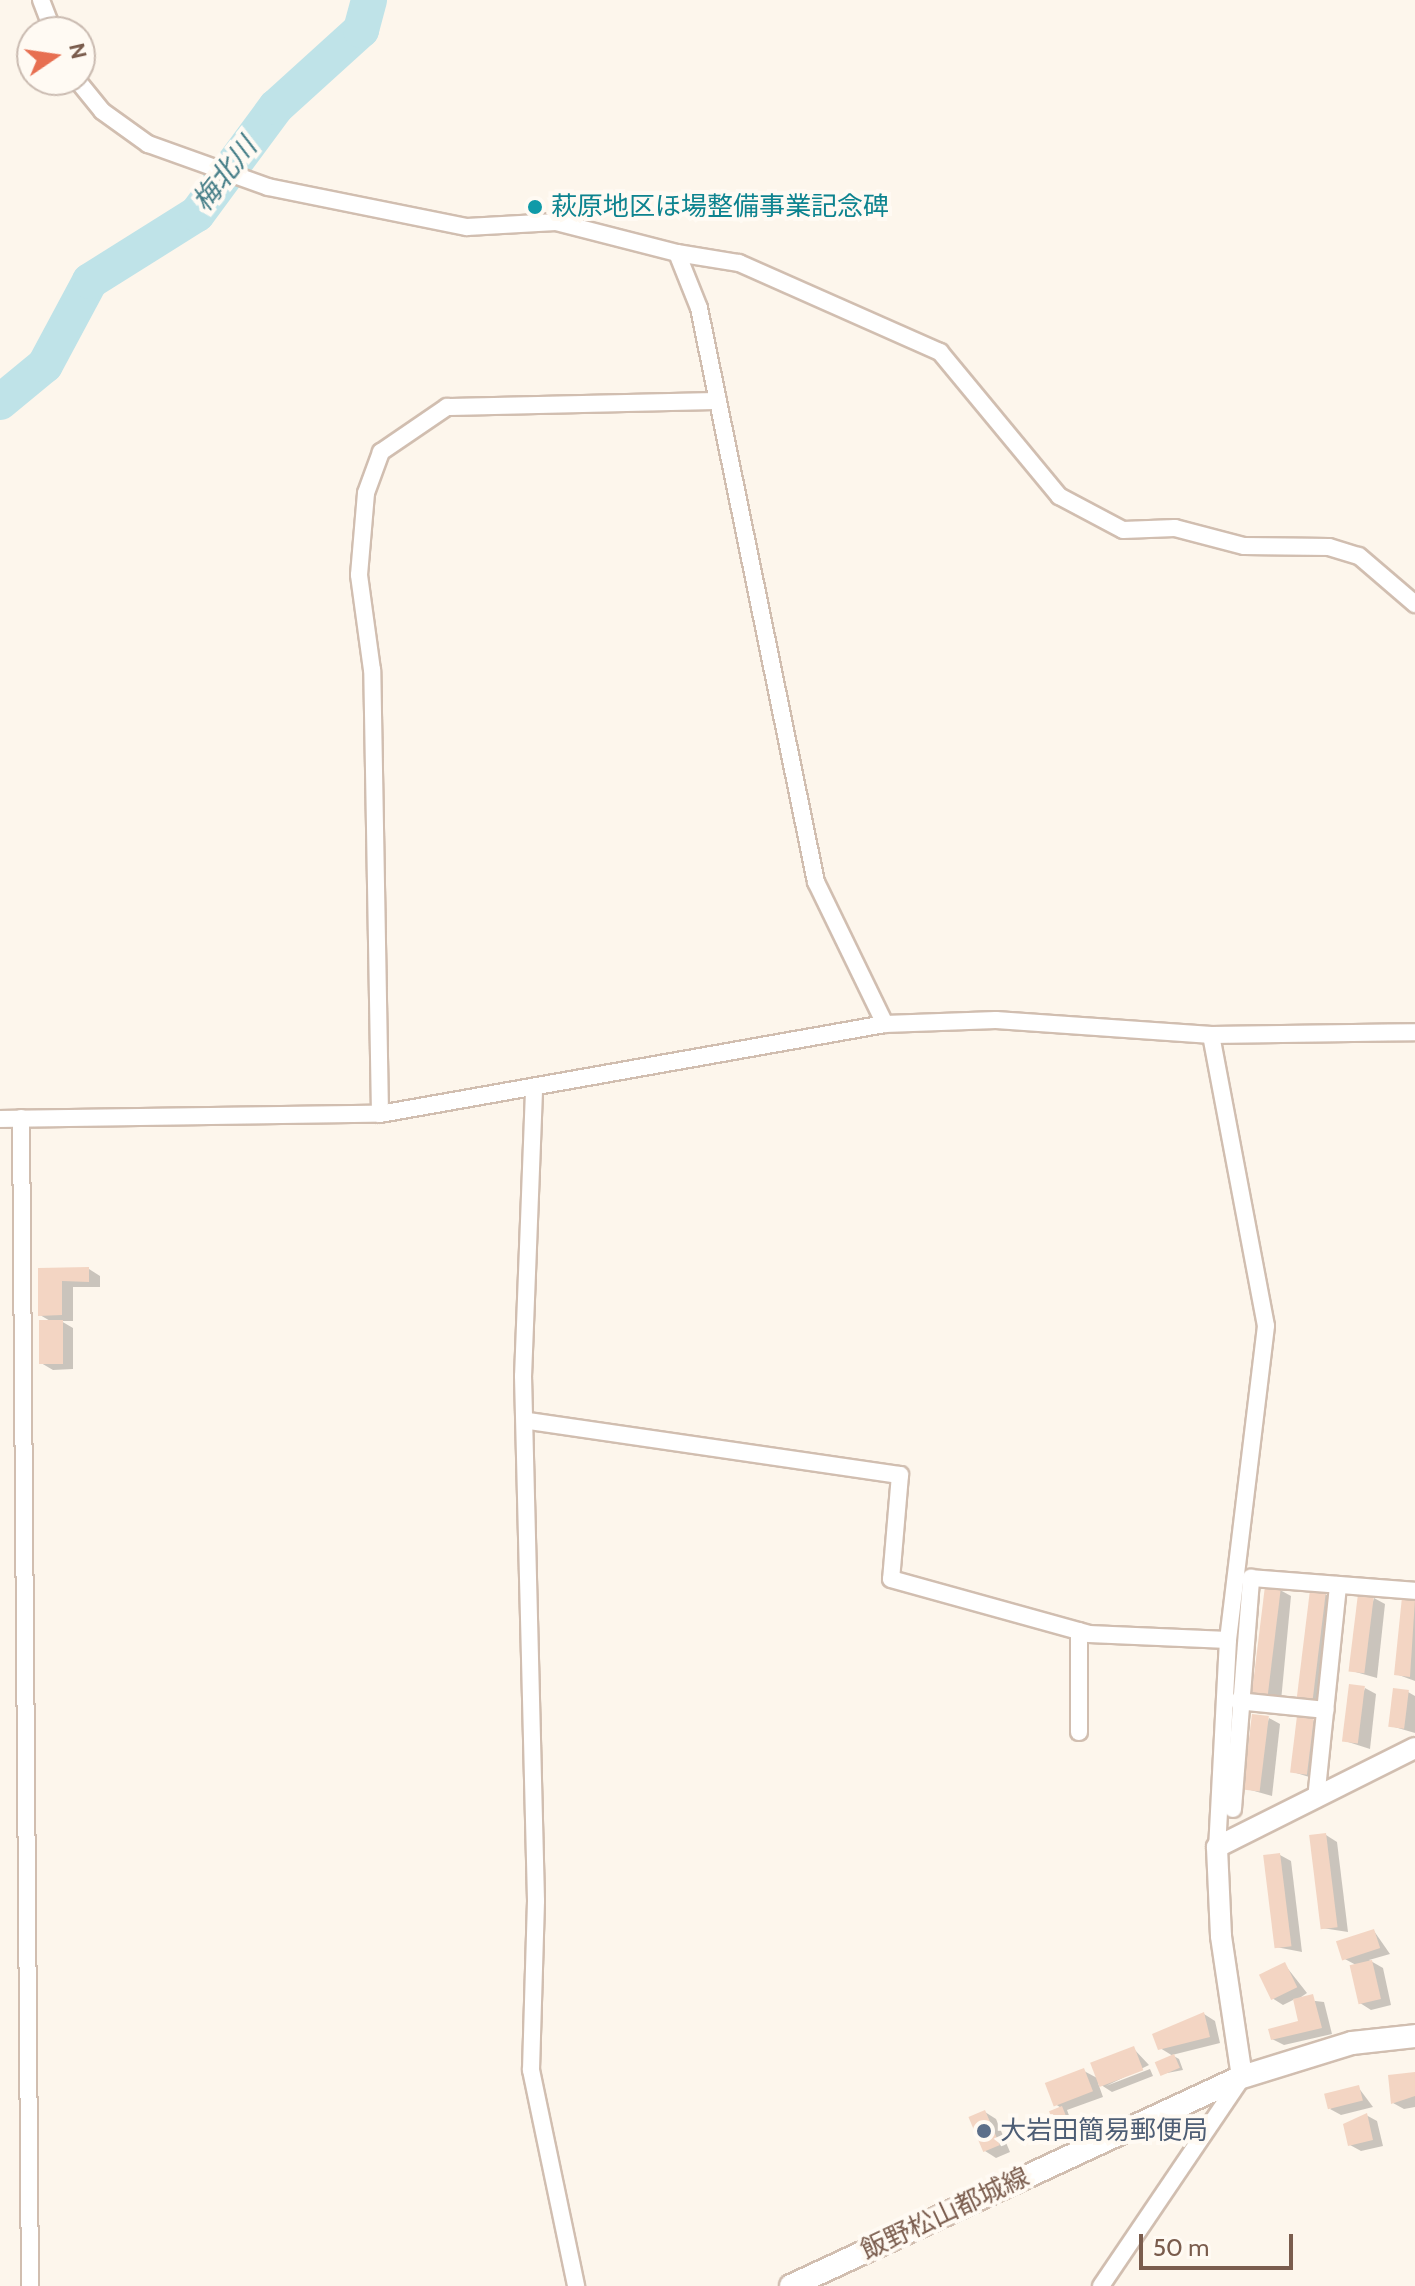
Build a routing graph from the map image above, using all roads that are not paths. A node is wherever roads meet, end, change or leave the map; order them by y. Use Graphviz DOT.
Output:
graph roads {
  1 [pos="90,96"];
  2 [pos="677,253"];
  3 [pos="718,401"];
  4 [pos="1415,604"];
  5 [pos="885,1024"];
  6 [pos="1415,1032"];
  7 [pos="1211,1035"];
  8 [pos="534,1091"];
  9 [pos="380,1114"];
  10 [pos="21,1118"];
  11 [pos="0,1119"];
  12 [pos="529,1421"];
  13 [pos="1338,1585"];
  14 [pos="1415,1591"];
  15 [pos="1079,1631"];
  16 [pos="1228,1640"];
  17 [pos="1238,1701"];
  18 [pos="1326,1710"];
  19 [pos="1079,1732"];
  20 [pos="1415,1748"];
  21 [pos="1316,1799"];
  22 [pos="1233,1809"];
  23 [pos="1217,1847"];
  24 [pos="1415,2036"];
  25 [pos="1242,2077"];
  26 [pos="30,2286"];
  27 [pos="576,2286"];
  28 [pos="791,2286"];
  29 [pos="1101,2286"];
  1 -- 2 [label="street"];
  2 -- 3 [label="street"];
  2 -- 4 [label="street"];
  3 -- 5 [label="street"];
  3 -- 9 [label="street"];
  5 -- 7 [label="street"];
  5 -- 8 [label="street"];
  6 -- 7 [label="street"];
  7 -- 16 [label="street"];
  8 -- 9 [label="street"];
  8 -- 12 [label="street"];
  9 -- 10 [label="street"];
  10 -- 11 [label="street"];
  10 -- 26 [label="street"];
  12 -- 15 [label="street"];
  12 -- 27 [label="street"];
  13 -- 14 [label="street"];
  13 -- 17 [label="street"];
  13 -- 18 [label="street"];
  15 -- 16 [label="street"];
  15 -- 19 [label="street"];
  16 -- 23 [label="street"];
  17 -- 18 [label="street"];
  17 -- 22 [label="street"];
  18 -- 21 [label="street"];
  20 -- 21 [label="street"];
  21 -- 23 [label="street"];
  23 -- 25 [label="street"];
  24 -- 25 [label="main road, 飯野松山都城線"];
  25 -- 28 [label="main road, 飯野松山都城線"];
  25 -- 29 [label="street"];
}
